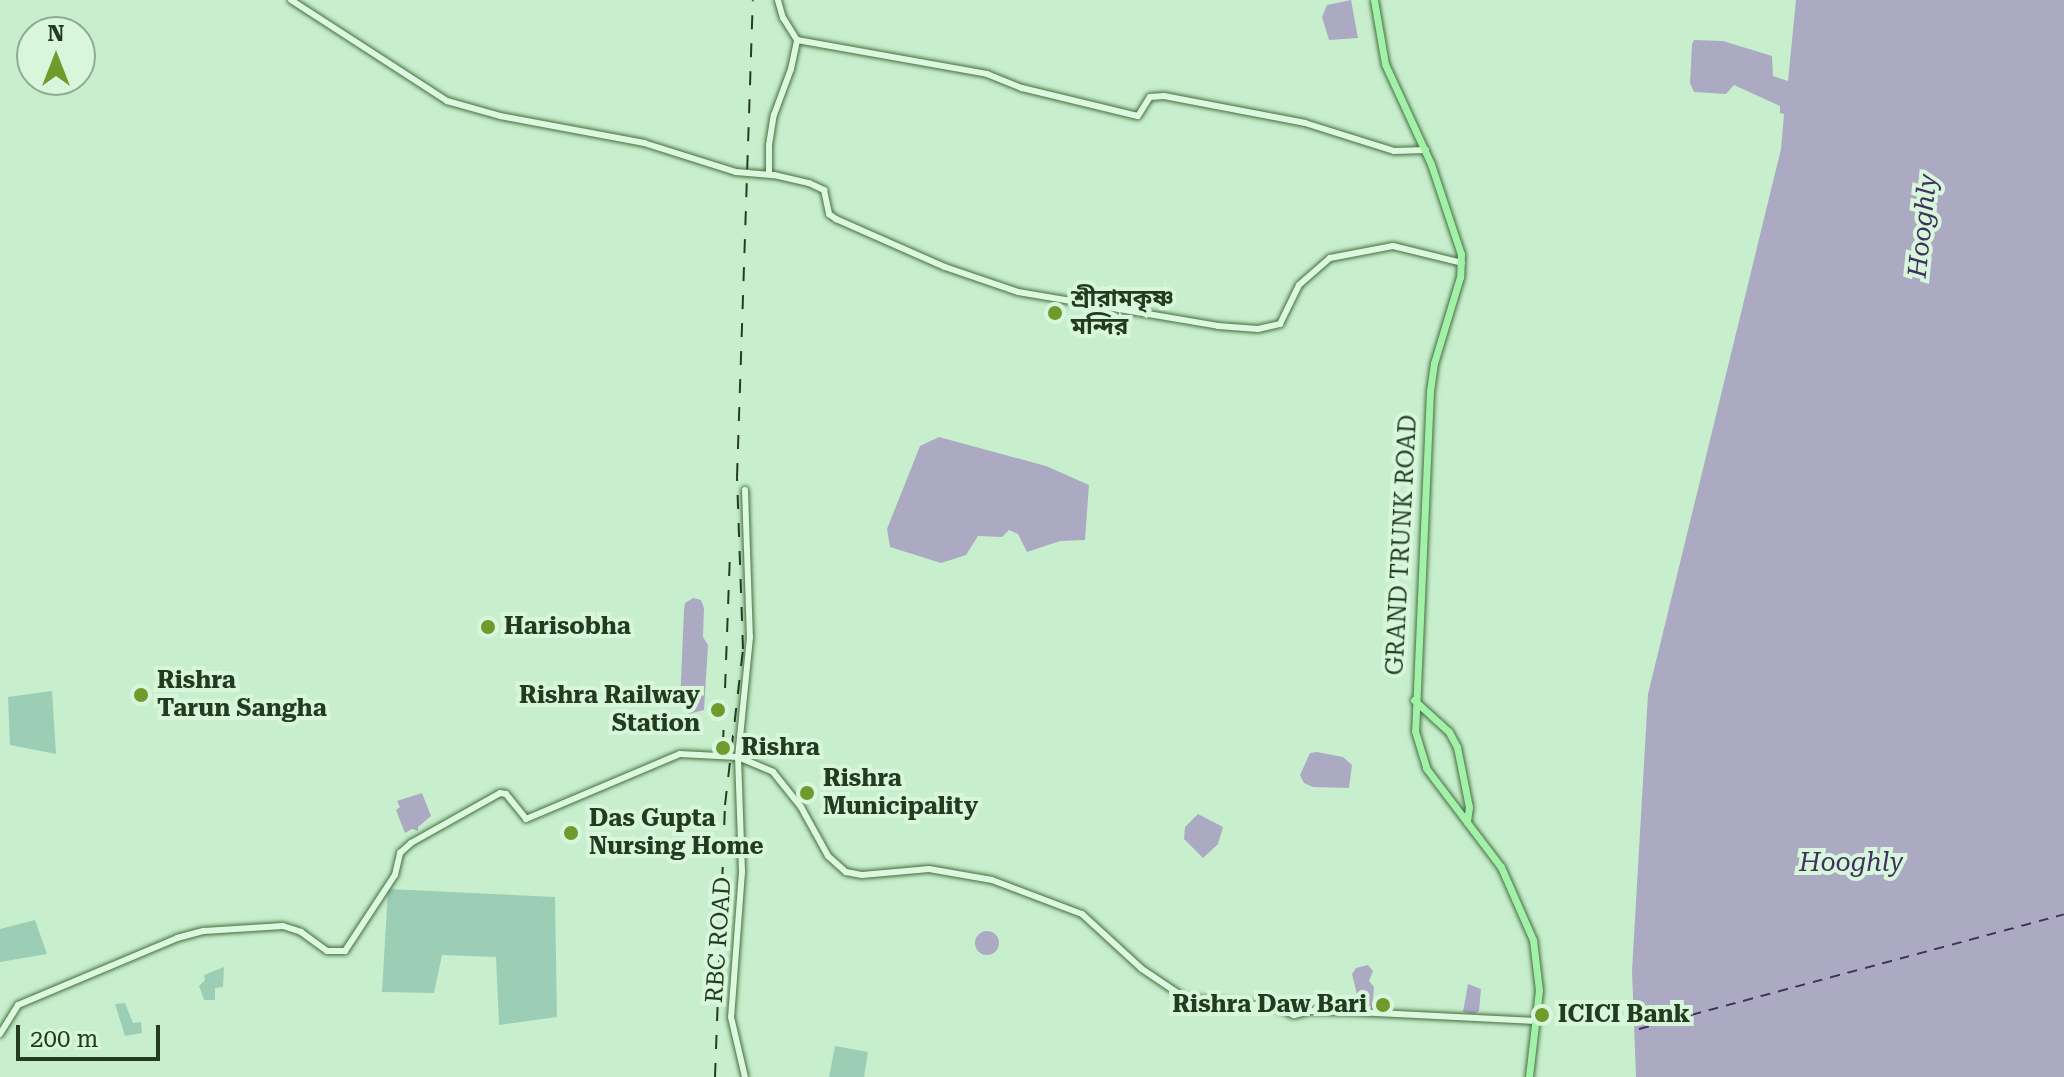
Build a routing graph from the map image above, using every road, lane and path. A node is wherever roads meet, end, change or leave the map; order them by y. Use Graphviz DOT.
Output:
graph roads {
  1 [pos="291,0"];
  2 [pos="778,0"];
  3 [pos="1374,0"];
  4 [pos="797,40"];
  5 [pos="1426,150"];
  6 [pos="769,174"];
  7 [pos="1462,263"];
  8 [pos="745,490"];
  9 [pos="1414,700"];
  10 [pos="738,757"];
  11 [pos="1467,822"];
  12 [pos="1536,1021"];
  13 [pos="0,1034"];
  14 [pos="745,1077"];
  15 [pos="1529,1077"];
  1 -- 6 [label="street"];
  2 -- 4 [label="street"];
  3 -- 5 [label="main road, GRAND TRUNK ROAD"];
  4 -- 5 [label="street"];
  4 -- 6 [label="street"];
  5 -- 7 [label="main road, GRAND TRUNK ROAD"];
  6 -- 7 [label="street"];
  7 -- 9 [label="main road, GRAND TRUNK ROAD"];
  8 -- 10 [label="street, RBC ROAD"];
  9 -- 11 [label="main road, GRAND TRUNK ROAD"];
  9 -- 11 [label="main road"];
  10 -- 12 [label="street"];
  10 -- 13 [label="street"];
  10 -- 14 [label="street, RBC ROAD"];
  11 -- 12 [label="main road, GRAND TRUNK ROAD"];
  12 -- 15 [label="main road, GRAND TRUNK ROAD"];
}
